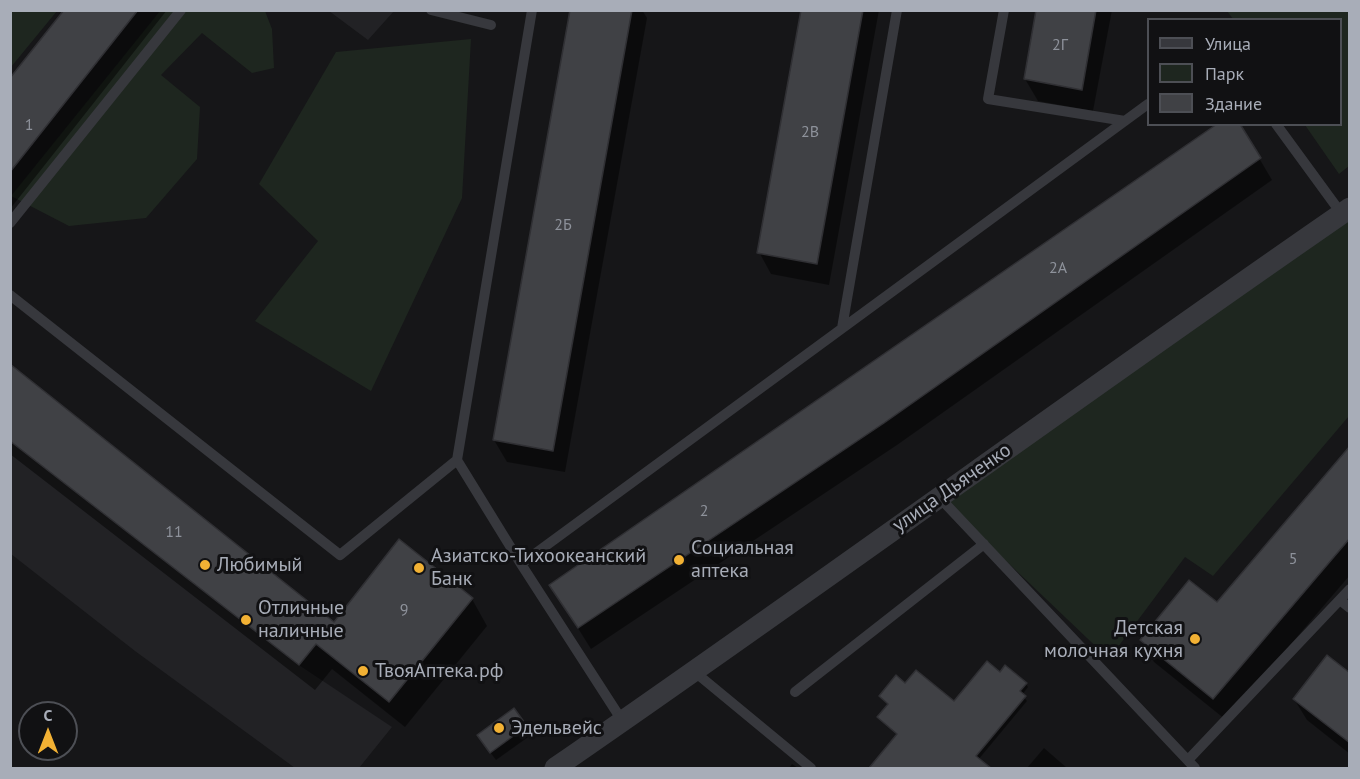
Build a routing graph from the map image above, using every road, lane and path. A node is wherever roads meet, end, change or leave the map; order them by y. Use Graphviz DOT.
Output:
graph roads {
  1 [pos="181,10"];
  2 [pos="431,10"];
  3 [pos="532,10"];
  4 [pos="897,10"];
  5 [pos="1004,10"];
  6 [pos="491,25"];
  7 [pos="1147,106"];
  8 [pos="1125,122"];
  9 [pos="1278,126"];
  10 [pos="1346,210"];
  11 [pos="10,223"];
  12 [pos="10,295"];
  13 [pos="842,328"];
  14 [pos="457,460"];
  15 [pos="939,497"];
  16 [pos="984,544"];
  17 [pos="520,564"];
  18 [pos="1350,589"];
  19 [pos="1345,599"];
  20 [pos="1350,608"];
  21 [pos="696,673"];
  22 [pos="795,692"];
  23 [pos="623,722"];
  24 [pos="1191,764"];
  25 [pos="555,768"];
  26 [pos="811,768"];
  1 -- 11 [label="lane"];
  2 -- 6 [label="lane"];
  3 -- 14 [label="lane"];
  4 -- 13 [label="lane"];
  5 -- 8 [label="lane"];
  7 -- 8 [label="lane"];
  8 -- 13 [label="lane"];
  9 -- 10 [label="lane"];
  10 -- 15 [label="street, улица Дьяченко"];
  12 -- 14 [label="lane"];
  13 -- 17 [label="lane"];
  14 -- 17 [label="lane"];
  15 -- 16 [label="lane"];
  15 -- 21 [label="street, улица Дьяченко"];
  16 -- 22 [label="lane"];
  16 -- 24 [label="lane"];
  17 -- 23 [label="lane"];
  18 -- 19 [label="lane"];
  19 -- 20 [label="lane"];
  19 -- 24 [label="lane"];
  21 -- 23 [label="street, улица Дьяченко"];
  21 -- 26 [label="lane"];
  23 -- 25 [label="street, улица Дьяченко"];
}
